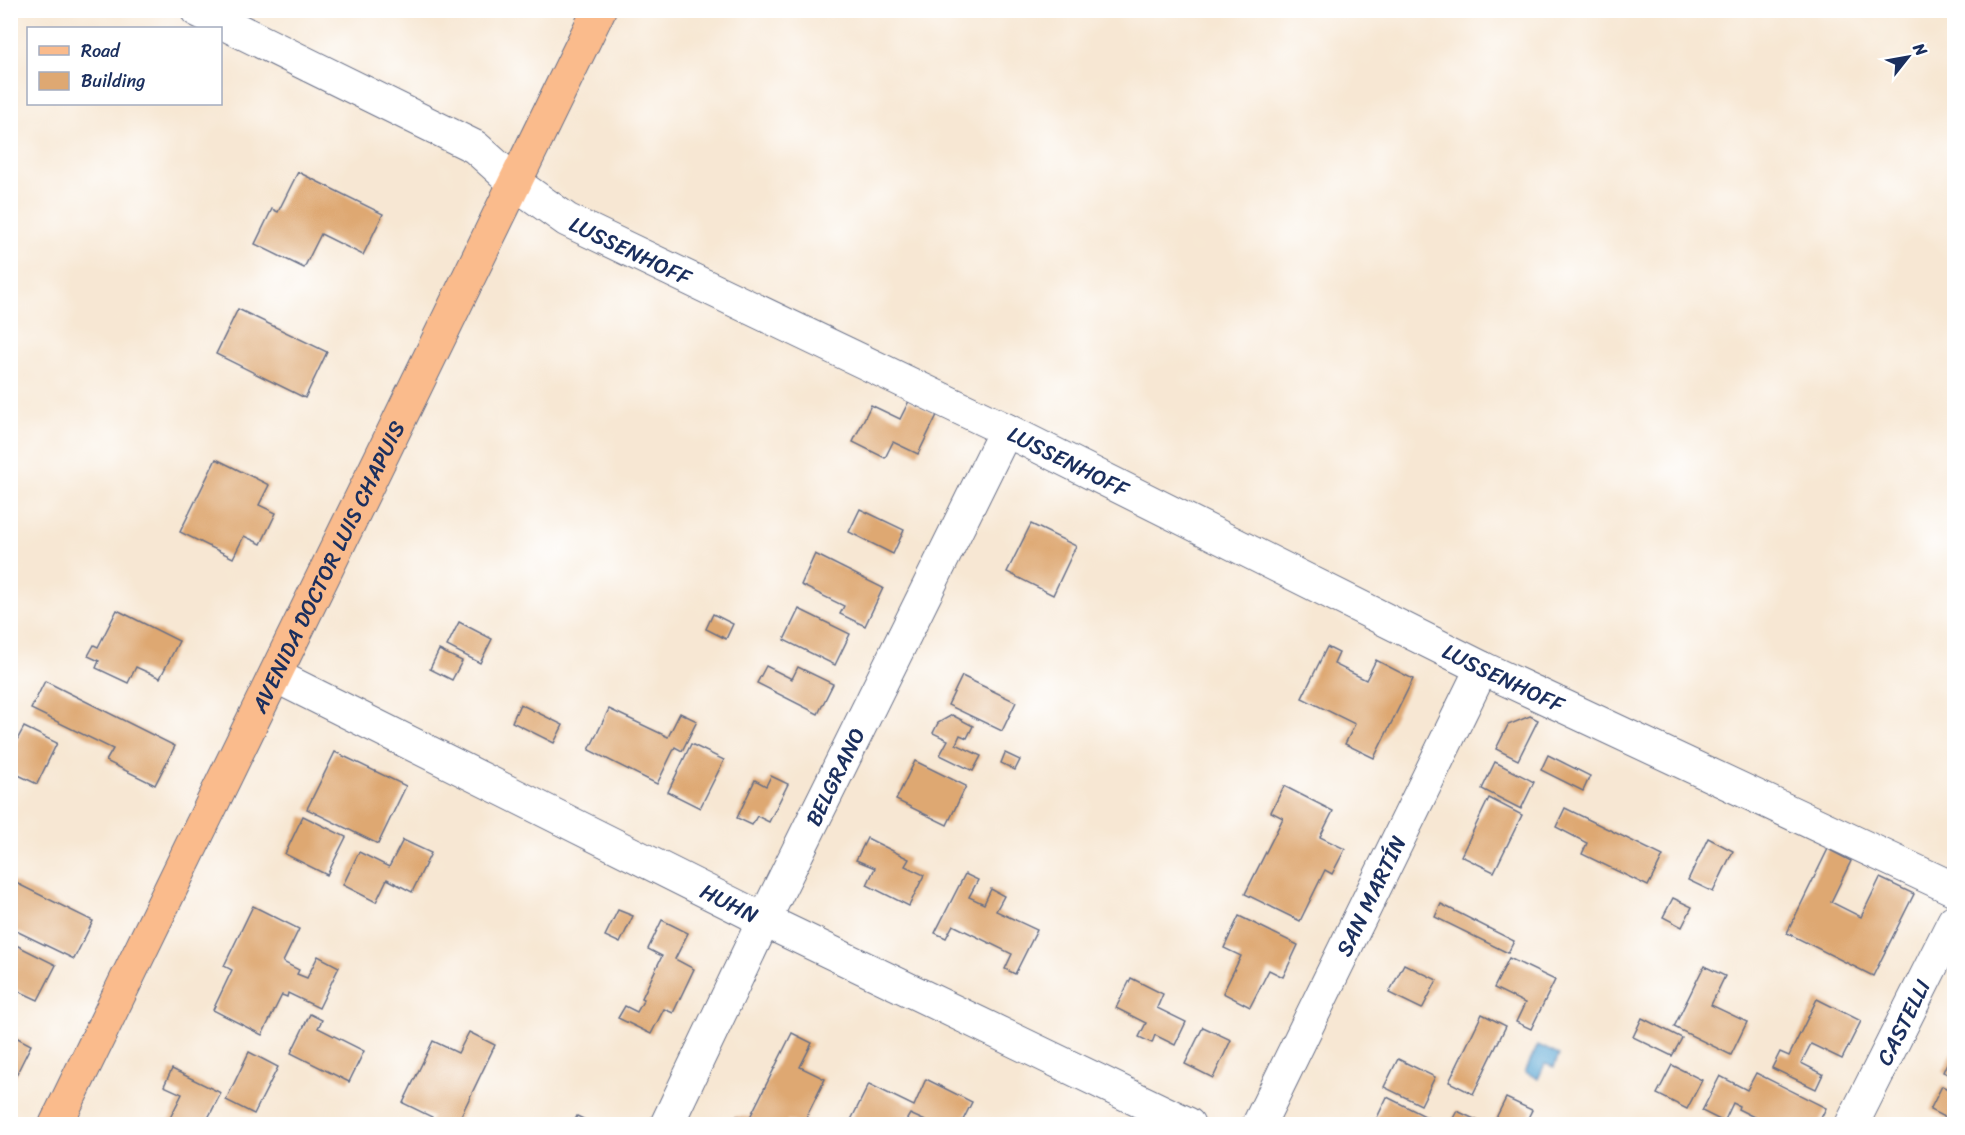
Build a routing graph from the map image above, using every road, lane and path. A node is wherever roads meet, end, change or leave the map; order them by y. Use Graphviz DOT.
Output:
graph roads {
  1 [pos="196,10"];
  2 [pos="599,10"];
  3 [pos="515,183"];
  4 [pos="1006,430"];
  5 [pos="1482,668"];
  6 [pos="276,676"];
  7 [pos="1954,889"];
  8 [pos="764,920"];
  9 [pos="1954,921"];
  10 [pos="56,1125"];
  11 [pos="667,1125"];
  12 [pos="1188,1125"];
  13 [pos="1259,1125"];
  14 [pos="1852,1125"];
  1 -- 3 [label="street, LUSSENHOFF"];
  2 -- 3 [label="main road, AVENIDA DOCTOR LUIS CHAPUIS"];
  3 -- 4 [label="street, LUSSENHOFF"];
  3 -- 6 [label="main road, AVENIDA DOCTOR LUIS CHAPUIS"];
  4 -- 5 [label="street, LUSSENHOFF"];
  4 -- 8 [label="street, BELGRANO"];
  5 -- 7 [label="street, LUSSENHOFF"];
  5 -- 13 [label="street, SAN MARTÍN"];
  6 -- 8 [label="street, HUHN"];
  6 -- 10 [label="main road, AVENIDA DOCTOR LUIS CHAPUIS"];
  8 -- 11 [label="street, BELGRANO"];
  8 -- 12 [label="street, HUHN"];
  9 -- 14 [label="street, CASTELLI"];
}
